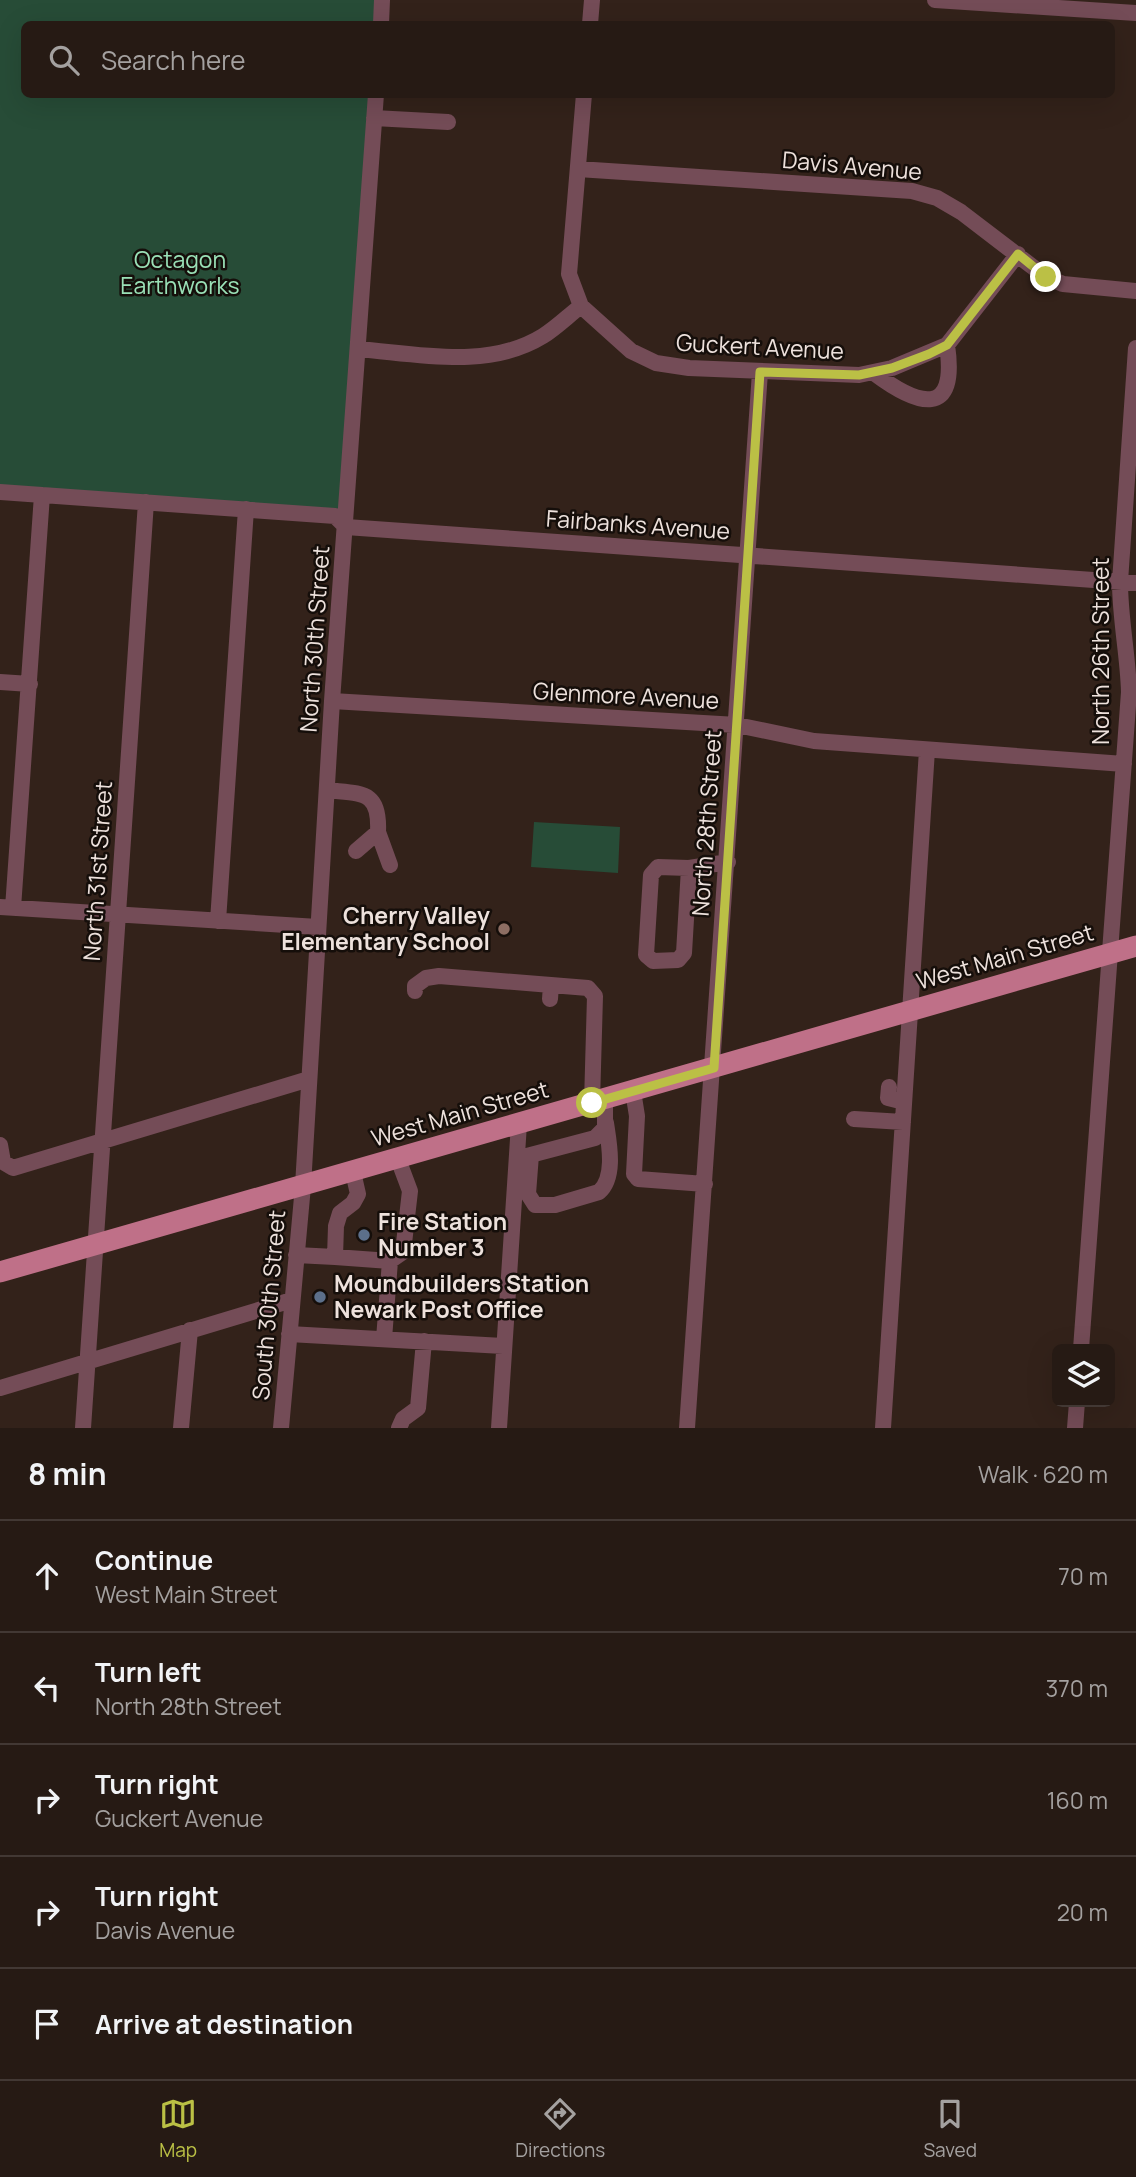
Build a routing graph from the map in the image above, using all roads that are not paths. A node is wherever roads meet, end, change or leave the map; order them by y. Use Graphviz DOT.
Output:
graph roads {
  1 [pos="382,0"];
  2 [pos="592,0"];
  3 [pos="934,0"];
  4 [pos="1136,13"];
  5 [pos="381,21"];
  6 [pos="590,21"];
  7 [pos="376,98"];
  8 [pos="584,98"];
  9 [pos="374,118"];
  10 [pos="448,122"];
  11 [pos="578,169"];
  12 [pos="1018,254"];
  13 [pos="1136,291"];
  14 [pos="581,306"];
  15 [pos="947,345"];
  16 [pos="1136,348"];
  17 [pos="358,349"];
  18 [pos="760,372"];
  19 [pos="874,373"];
  20 [pos="0,492"];
  21 [pos="42,495"];
  22 [pos="146,502"];
  23 [pos="246,509"];
  24 [pos="346,527"];
  25 [pos="747,555"];
  26 [pos="1128,583"];
  27 [pos="0,682"];
  28 [pos="30,684"];
  29 [pos="332,701"];
  30 [pos="737,725"];
  31 [pos="927,750"];
  32 [pos="1124,764"];
  33 [pos="327,790"];
  34 [pos="1128,807"];
  35 [pos="378,832"];
  36 [pos="356,852"];
  37 [pos="728,862"];
  38 [pos="390,865"];
  39 [pos="689,868"];
  40 [pos="7,907"];
  41 [pos="118,915"];
  42 [pos="218,921"];
  43 [pos="318,928"];
  44 [pos="1136,946"];
  45 [pos="1108,954"];
  46 [pos="415,991"];
  47 [pos="910,1012"];
  48 [pos="714,1068"];
  49 [pos="309,1079"];
  50 [pos="889,1087"];
  51 [pos="633,1091"];
  52 [pos="598,1101"];
  53 [pos="904,1102"];
  54 [pos="854,1119"];
  55 [pos="903,1122"];
  56 [pos="606,1123"];
  57 [pos="519,1124"];
  58 [pos="102,1143"];
  59 [pos="0,1145"];
  60 [pos="524,1157"];
  61 [pos="398,1159"];
  62 [pos="353,1172"];
  63 [pos="705,1184"];
  64 [pos="303,1186"];
  65 [pos="534,1204"];
  66 [pos="513,1208"];
  67 [pos="95,1242"];
  68 [pos="296,1255"];
  69 [pos="335,1257"];
  70 [pos="390,1261"];
  71 [pos="0,1272"];
  72 [pos="292,1300"];
  73 [pos="190,1330"];
  74 [pos="289,1334"];
  75 [pos="384,1339"];
  76 [pos="424,1341"];
  77 [pos="1081,1344"];
  78 [pos="503,1346"];
  79 [pos="87,1361"];
  80 [pos="0,1388"];
  81 [pos="1077,1407"];
  82 [pos="83,1428"];
  83 [pos="181,1428"];
  84 [pos="281,1428"];
  85 [pos="288,1428"];
  86 [pos="398,1428"];
  87 [pos="499,1428"];
  88 [pos="687,1428"];
  89 [pos="883,1428"];
  90 [pos="1075,1428"];
  1 -- 5 [label="street"];
  2 -- 6 [label="street"];
  3 -- 4 [label="street"];
  7 -- 9 [label="street, North 30th Street"];
  8 -- 11 [label="street"];
  9 -- 10 [label="street"];
  9 -- 17 [label="street, North 30th Street"];
  11 -- 12 [label="street, Davis Avenue"];
  11 -- 14 [label="street"];
  12 -- 13 [label="street, Davis Avenue"];
  12 -- 15 [label="street, Guckert Avenue"];
  14 -- 17 [label="street"];
  14 -- 18 [label="street, Guckert Avenue"];
  15 -- 19 [label="street, Guckert Avenue"];
  15 -- 19 [label="street"];
  16 -- 26 [label="street, North 26th Street"];
  17 -- 24 [label="street, North 30th Street"];
  18 -- 19 [label="street, Guckert Avenue"];
  18 -- 25 [label="street, North 28th Street"];
  20 -- 21 [label="street, Fairbanks Avenue"];
  21 -- 22 [label="street, Fairbanks Avenue"];
  21 -- 28 [label="street"];
  22 -- 23 [label="street, Fairbanks Avenue"];
  22 -- 41 [label="street, North 31st Street"];
  23 -- 24 [label="street, Fairbanks Avenue"];
  23 -- 42 [label="street"];
  24 -- 25 [label="street, Fairbanks Avenue"];
  24 -- 29 [label="street, North 30th Street"];
  25 -- 26 [label="street, Fairbanks Avenue"];
  25 -- 30 [label="street, North 28th Street"];
  26 -- 32 [label="street, North 26th Street"];
  27 -- 28 [label="street"];
  28 -- 40 [label="street"];
  29 -- 30 [label="street, Glenmore Avenue"];
  29 -- 33 [label="street, North 30th Street"];
  30 -- 31 [label="street, Glenmore Avenue"];
  30 -- 37 [label="street, North 28th Street"];
  31 -- 32 [label="street, Glenmore Avenue"];
  31 -- 47 [label="street"];
  32 -- 34 [label="street, North 26th Street"];
  33 -- 35 [label="street"];
  33 -- 43 [label="street, North 30th Street"];
  34 -- 45 [label="street, North 26th Street"];
  35 -- 36 [label="street"];
  35 -- 38 [label="street"];
  37 -- 39 [label="street"];
  37 -- 48 [label="street, North 28th Street"];
  39 -- 39 [label="street"];
  40 -- 41 [label="street"];
  41 -- 42 [label="street"];
  41 -- 58 [label="street, North 31st Street"];
  42 -- 43 [label="street"];
  43 -- 49 [label="street, North 30th Street"];
  44 -- 45 [label="main road, West Main Street"];
  45 -- 47 [label="main road, West Main Street"];
  45 -- 77 [label="street, North 26th Street"];
  46 -- 52 [label="street"];
  47 -- 48 [label="main road, West Main Street"];
  47 -- 53 [label="street"];
  48 -- 51 [label="main road, West Main Street"];
  48 -- 63 [label="street, North 28th Street"];
  49 -- 58 [label="street"];
  49 -- 64 [label="street, North 30th Street"];
  50 -- 53 [label="street"];
  51 -- 52 [label="main road, West Main Street"];
  51 -- 63 [label="street"];
  52 -- 56 [label="street"];
  52 -- 57 [label="main road, West Main Street"];
  53 -- 55 [label="street"];
  54 -- 55 [label="street"];
  55 -- 89 [label="street"];
  56 -- 60 [label="street"];
  56 -- 65 [label="street"];
  57 -- 60 [label="street"];
  57 -- 61 [label="main road, West Main Street"];
  58 -- 59 [label="street"];
  58 -- 67 [label="street, North 31st Street"];
  60 -- 65 [label="street"];
  60 -- 66 [label="street"];
  61 -- 62 [label="main road, West Main Street"];
  61 -- 70 [label="street"];
  62 -- 64 [label="main road, West Main Street"];
  62 -- 69 [label="street"];
  63 -- 88 [label="street, North 28th Street"];
  64 -- 67 [label="main road, West Main Street"];
  64 -- 68 [label="street, South 30th Street"];
  65 -- 66 [label="street"];
  66 -- 78 [label="street"];
  67 -- 71 [label="main road, West Main Street"];
  67 -- 79 [label="street, North 31st Street"];
  68 -- 69 [label="street"];
  68 -- 72 [label="street, South 30th Street"];
  69 -- 70 [label="street"];
  70 -- 75 [label="street"];
  72 -- 73 [label="street"];
  72 -- 74 [label="street, South 30th Street"];
  73 -- 79 [label="street"];
  73 -- 83 [label="street"];
  74 -- 75 [label="street"];
  74 -- 84 [label="street, South 30th Street"];
  75 -- 76 [label="street"];
  76 -- 78 [label="street"];
  76 -- 86 [label="street"];
  78 -- 87 [label="street"];
  79 -- 80 [label="street"];
  79 -- 82 [label="street, North 31st Street"];
  81 -- 90 [label="street"];
  84 -- 85 [label="street"];
}
